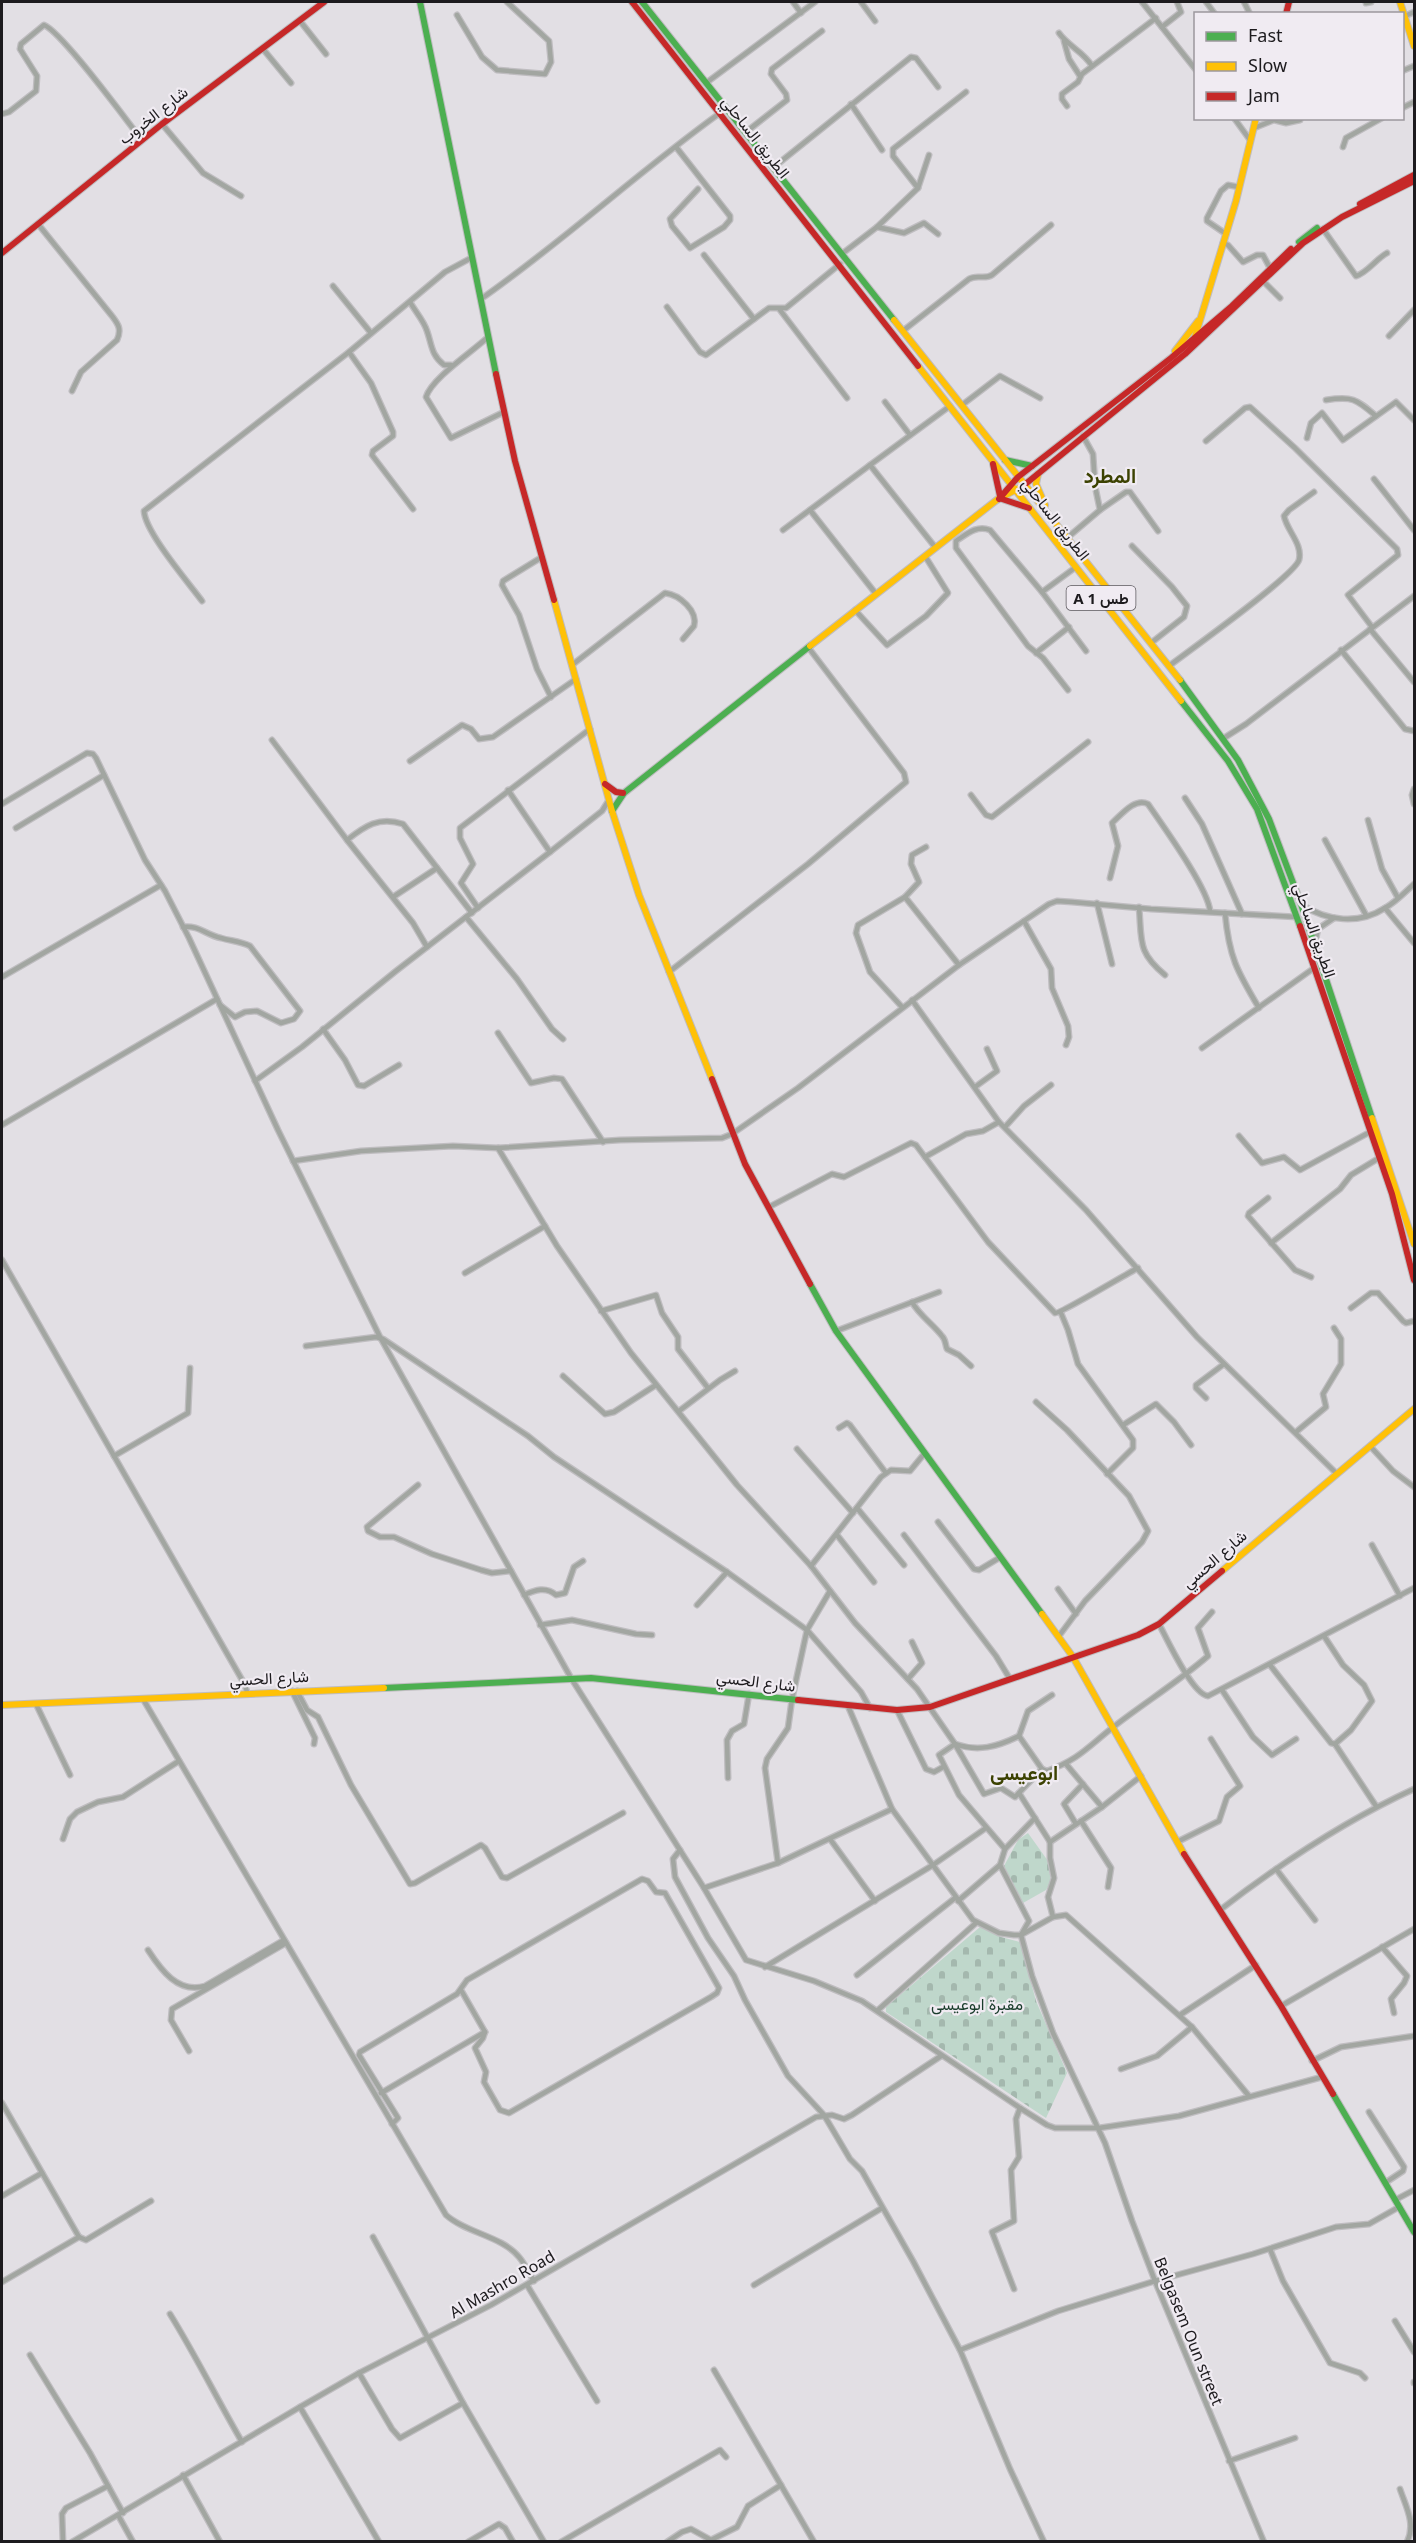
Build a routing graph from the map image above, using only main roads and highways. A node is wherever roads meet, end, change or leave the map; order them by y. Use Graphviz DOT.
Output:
graph roads {
  1 [pos="324,2"];
  2 [pos="420,2"];
  3 [pos="632,2"];
  4 [pos="642,2"];
  5 [pos="1404,17"];
  6 [pos="1414,46"];
  7 [pos="1256,120"];
  8 [pos="1414,175"];
  9 [pos="1414,181"];
  10 [pos="1341,216"];
  11 [pos="2,253"];
  12 [pos="1198,321"];
  13 [pos="1194,342"];
  14 [pos="1171,358"];
  15 [pos="992,460"];
  16 [pos="1005,460"];
  17 [pos="1032,466"];
  18 [pos="1038,474"];
  19 [pos="1018,477"];
  20 [pos="1011,483"];
  21 [pos="1024,485"];
  22 [pos="1017,490"];
  23 [pos="1000,498"];
  24 [pos="1031,509"];
  25 [pos="1046,512"];
  26 [pos="605,784"];
  27 [pos="624,793"];
  28 [pos="612,811"];
  29 [pos="1414,1244"];
  30 [pos="1414,1280"];
  31 [pos="1414,1409"];
  32 [pos="1073,1657"];
  33 [pos="2,1705"];
  34 [pos="1414,2232"];
  1 -- 11 [label="main road, شارع الخروب"];
  2 -- 26 [label="main road"];
  3 -- 15 [label="main road, الطريق الساحلي / A 1 طس"];
  4 -- 16 [label="main road, الطريق الساحلي / A 1 طس"];
  5 -- 6 [label="main road"];
  7 -- 12 [label="main road"];
  8 -- 10 [label="main road"];
  9 -- 10 [label="main road"];
  10 -- 13 [label="main road"];
  10 -- 13 [label="main road"];
  12 -- 13 [label="main road"];
  12 -- 14 [label="main road"];
  13 -- 14 [label="main road"];
  13 -- 18 [label="main road"];
  14 -- 17 [label="main road"];
  15 -- 20 [label="main road, الطريق الساحلي / A 1 طس"];
  15 -- 23 [label="main road"];
  16 -- 17 [label="main road"];
  16 -- 19 [label="main road, الطريق الساحلي / A 1 طس"];
  17 -- 19 [label="main road"];
  18 -- 21 [label="main road"];
  18 -- 25 [label="main road"];
  19 -- 20 [label="main road"];
  19 -- 21 [label="main road, الطريق الساحلي / A 1 طس"];
  20 -- 22 [label="main road, الطريق الساحلي / A 1 طس"];
  20 -- 23 [label="main road"];
  21 -- 22 [label="main road"];
  21 -- 25 [label="main road, الطريق الساحلي / A 1 طس"];
  22 -- 23 [label="main road"];
  22 -- 24 [label="main road, الطريق الساحلي / A 1 طس"];
  23 -- 24 [label="main road"];
  23 -- 27 [label="main road"];
  24 -- 30 [label="main road, الطريق الساحلي / A 1 طس"];
  25 -- 29 [label="main road, الطريق الساحلي / A 1 طس"];
  26 -- 27 [label="main road"];
  26 -- 28 [label="main road"];
  27 -- 28 [label="main road"];
  28 -- 32 [label="main road"];
  31 -- 32 [label="main road, شارع الحسي"];
  32 -- 33 [label="main road, شارع الحسي"];
  32 -- 34 [label="main road"];
}
